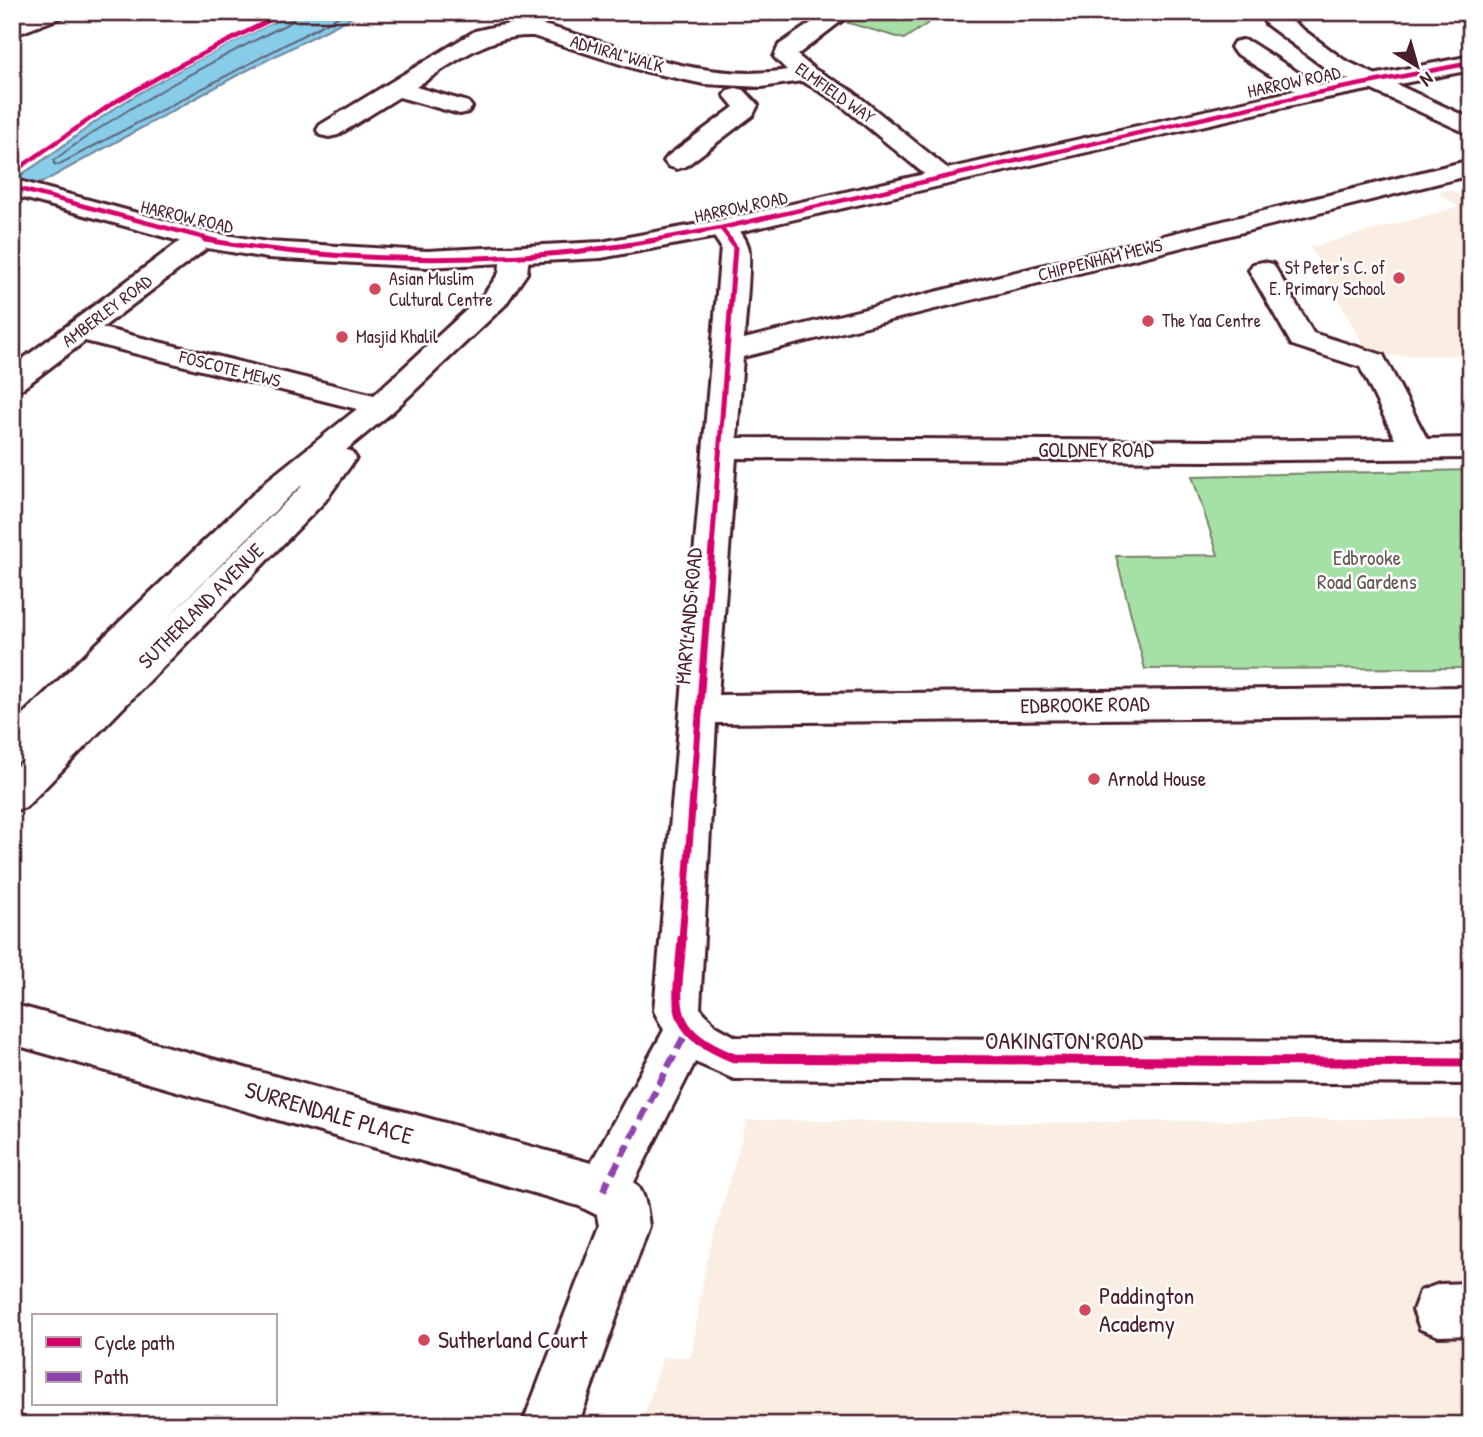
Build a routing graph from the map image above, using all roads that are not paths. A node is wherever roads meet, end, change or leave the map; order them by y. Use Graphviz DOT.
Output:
graph roads {
  1 [pos="54,12"];
  2 [pos="842,12"];
  3 [pos="1275,19"];
  4 [pos="12,30"];
  5 [pos="1242,47"];
  6 [pos="1471,63"];
  7 [pos="806,74"];
  8 [pos="762,80"];
  9 [pos="1370,83"];
  10 [pos="397,89"];
  11 [pos="1314,93"];
  12 [pos="736,95"];
  13 [pos="690,96"];
  14 [pos="460,107"];
  15 [pos="1471,128"];
  16 [pos="329,130"];
  17 [pos="677,161"];
  18 [pos="1471,167"];
  19 [pos="943,177"];
  20 [pos="12,187"];
  21 [pos="721,229"];
  22 [pos="201,239"];
  23 [pos="515,256"];
  24 [pos="1263,270"];
  25 [pos="80,331"];
  26 [pos="729,352"];
  27 [pos="12,382"];
  28 [pos="380,406"];
  29 [pos="722,448"];
  30 [pos="1471,448"];
  31 [pos="1416,449"];
  32 [pos="1471,701"];
  33 [pos="698,709"];
  34 [pos="12,749"];
  35 [pos="12,796"];
  36 [pos="682,1021"];
  37 [pos="12,1024"];
  38 [pos="1471,1063"];
  39 [pos="614,1208"];
  40 [pos="550,1425"];
  1 -- 4 [label="street"];
  2 -- 7 [label="street, ELMFIELD WAY"];
  3 -- 9 [label="street"];
  5 -- 11 [label="street"];
  6 -- 9 [label="street, HARROW ROAD"];
  7 -- 8 [label="street, ADMIRAL WALK"];
  7 -- 19 [label="street, ELMFIELD WAY"];
  8 -- 10 [label="street, ADMIRAL WALK"];
  8 -- 12 [label="street"];
  9 -- 11 [label="street, HARROW ROAD"];
  9 -- 15 [label="street"];
  10 -- 14 [label="street"];
  10 -- 16 [label="street, ADMIRAL WALK"];
  11 -- 19 [label="street, HARROW ROAD"];
  12 -- 13 [label="street"];
  12 -- 17 [label="street"];
  18 -- 26 [label="street, CHIPPENHAM MEWS"];
  19 -- 21 [label="street, HARROW ROAD"];
  20 -- 22 [label="street, HARROW ROAD"];
  21 -- 23 [label="street, HARROW ROAD"];
  21 -- 26 [label="street, MARYLANDS ROAD"];
  22 -- 23 [label="street, HARROW ROAD"];
  22 -- 25 [label="street, AMBERLEY ROAD"];
  23 -- 28 [label="street, SUTHERLAND AVENUE"];
  24 -- 31 [label="street"];
  25 -- 27 [label="street, AMBERLEY ROAD"];
  25 -- 28 [label="street, FOSCOTE MEWS"];
  26 -- 29 [label="street, MARYLANDS ROAD"];
  28 -- 34 [label="street, SUTHERLAND AVENUE"];
  28 -- 35 [label="street, SUTHERLAND AVENUE"];
  29 -- 31 [label="street, GOLDNEY ROAD"];
  29 -- 33 [label="street, MARYLANDS ROAD"];
  30 -- 31 [label="street, GOLDNEY ROAD"];
  32 -- 33 [label="street, EDBROOKE ROAD"];
  33 -- 36 [label="street, MARYLANDS ROAD"];
  36 -- 38 [label="street, OAKINGTON ROAD"];
  36 -- 39 [label="street, MARYLANDS ROAD"];
  37 -- 39 [label="street, SURRENDALE PLACE"];
  39 -- 40 [label="street, MARYLANDS ROAD"];
}
